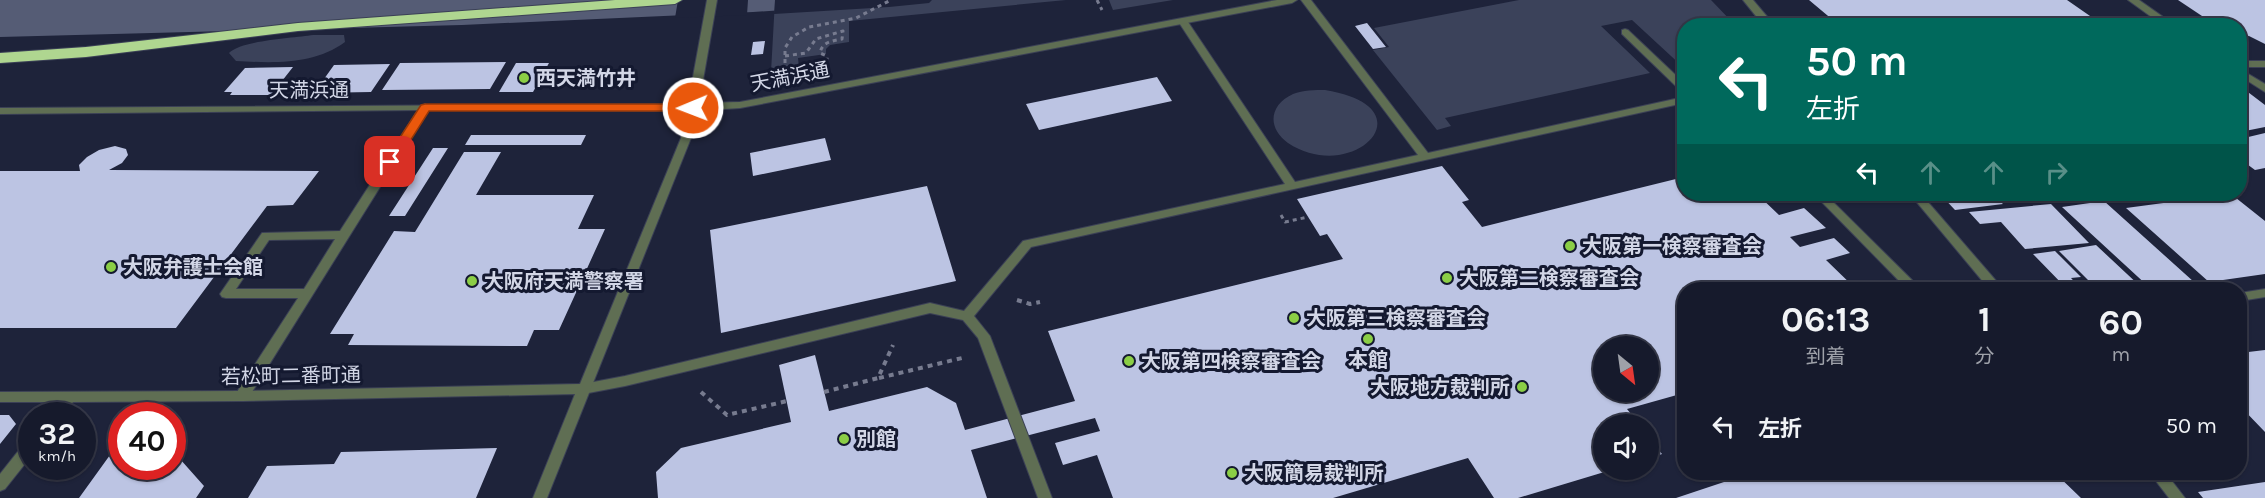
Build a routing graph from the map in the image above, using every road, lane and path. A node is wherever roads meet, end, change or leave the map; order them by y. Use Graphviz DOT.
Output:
graph roads {
  1 [pos="675,0"];
  2 [pos="712,0"];
  3 [pos="891,0"];
  4 [pos="1097,0"];
  5 [pos="1292,0"];
  6 [pos="1306,0"];
  7 [pos="1748,0"];
  8 [pos="2133,0"];
  9 [pos="1101,8"];
  10 [pos="1763,18"];
  11 [pos="2159,18"];
  12 [pos="1184,21"];
  13 [pos="1625,32"];
  14 [pos="785,56"];
  15 [pos="0,58"];
  16 [pos="828,63"];
  17 [pos="2247,64"];
  18 [pos="2265,64"];
  19 [pos="785,71"];
  20 [pos="2247,77"];
  21 [pos="1677,81"];
  22 [pos="2265,89"];
  23 [pos="1677,102"];
  24 [pos="425,107"];
  25 [pos="693,108"];
  26 [pos="0,111"];
  27 [pos="1425,156"];
  28 [pos="1292,186"];
  29 [pos="1827,201"];
  30 [pos="1921,201"];
  31 [pos="344,235"];
  32 [pos="1908,282"];
  33 [pos="1991,282"];
  34 [pos="308,293"];
  35 [pos="2265,293"];
  36 [pos="2247,296"];
  37 [pos="1013,298"];
  38 [pos="1040,302"];
  39 [pos="967,316"];
  40 [pos="897,338"];
  41 [pos="964,350"];
  42 [pos="878,378"];
  43 [pos="694,386"];
  44 [pos="583,389"];
  45 [pos="824,392"];
  46 [pos="242,396"];
  47 [pos="0,398"];
  48 [pos="68,399"];
  49 [pos="787,401"];
  50 [pos="66,402"];
  51 [pos="18,462"];
  52 [pos="2163,480"];
  53 [pos="0,484"];
  54 [pos="540,498"];
  55 [pos="1045,498"];
  56 [pos="2178,498"];
  1 -- 15 [label="highway"];
  2 -- 25 [label="street"];
  3 -- 14 [label="path"];
  4 -- 9 [label="path"];
  5 -- 12 [label="street, 天満浜通"];
  6 -- 27 [label="street"];
  7 -- 10 [label="street"];
  8 -- 11 [label="street"];
  12 -- 25 [label="street, 天満浜通"];
  12 -- 28 [label="street"];
  13 -- 21 [label="street"];
  14 -- 16 [label="path"];
  14 -- 19 [label="path"];
  17 -- 18 [label="street"];
  20 -- 22 [label="street"];
  23 -- 27 [label="street"];
  24 -- 25 [label="street, 天満浜通"];
  24 -- 26 [label="street, 天満浜通"];
  24 -- 31 [label="street"];
  25 -- 44 [label="street"];
  27 -- 28 [label="street"];
  28 -- 39 [label="street"];
  29 -- 32 [label="street"];
  30 -- 33 [label="street"];
  31 -- 34 [label="street"];
  31 -- 34 [label="street"];
  34 -- 46 [label="street"];
  35 -- 36 [label="street"];
  37 -- 38 [label="path"];
  39 -- 44 [label="street, 若松町二番町通"];
  39 -- 55 [label="street"];
  40 -- 42 [label="path"];
  41 -- 42 [label="path"];
  42 -- 45 [label="path"];
  43 -- 49 [label="path"];
  44 -- 46 [label="street, 若松町二番町通"];
  44 -- 54 [label="street"];
  46 -- 48 [label="street, 若松町二番町通"];
  47 -- 48 [label="street, 若松町二番町通"];
  48 -- 50 [label="street"];
  51 -- 53 [label="street"];
  52 -- 56 [label="street"];
}
